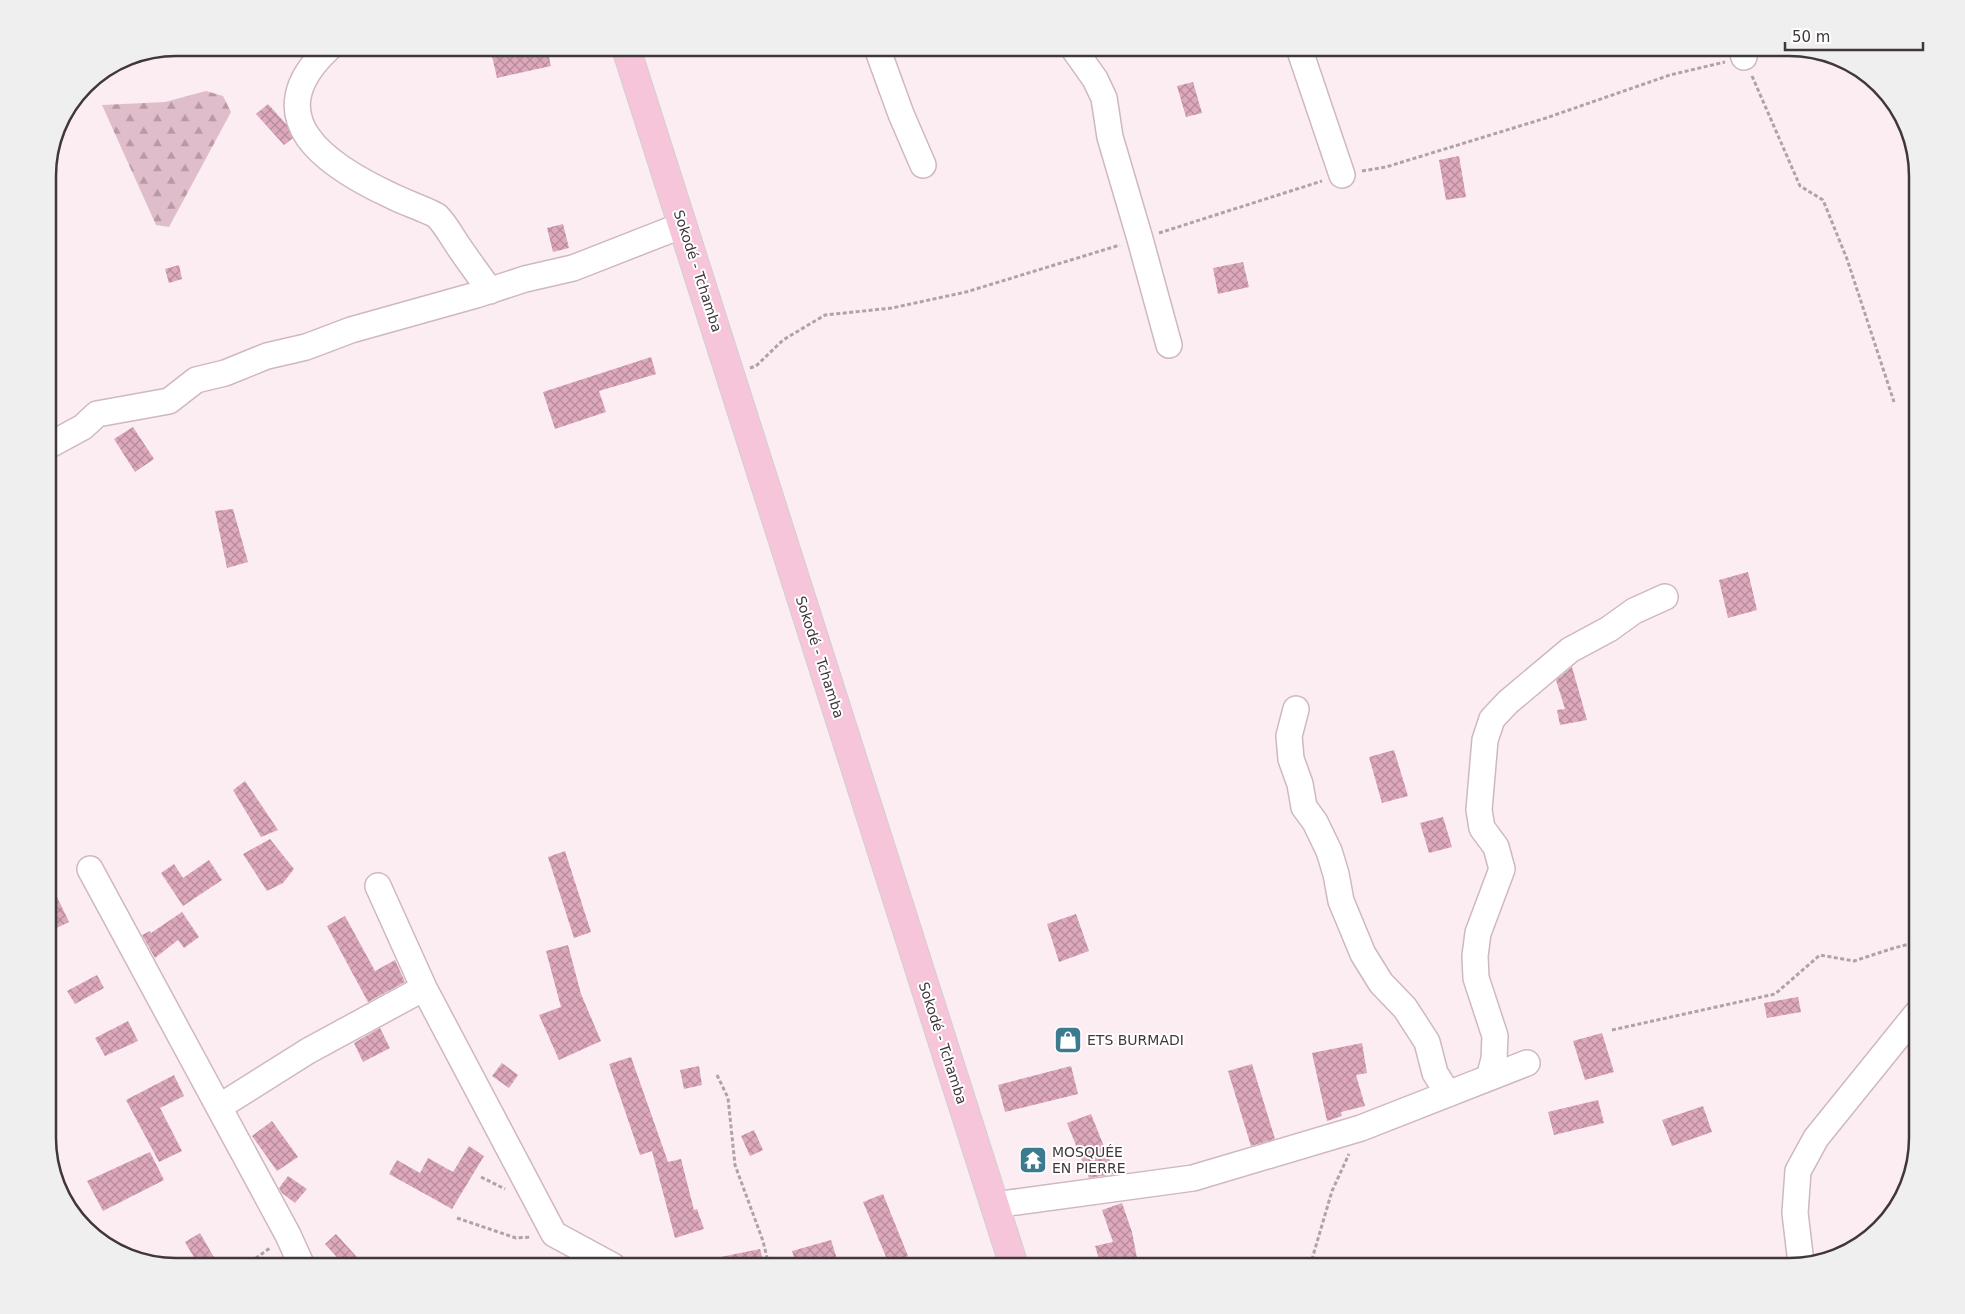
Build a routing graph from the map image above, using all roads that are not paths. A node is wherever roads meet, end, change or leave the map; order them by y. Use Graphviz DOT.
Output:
graph roads {
  1 [pos="1079,56"];
  2 [pos="1302,56"];
  3 [pos="319,57"];
  4 [pos="629,57"];
  5 [pos="880,57"];
  6 [pos="924,165"];
  7 [pos="1342,175"];
  8 [pos="683,225"];
  9 [pos="490,291"];
  10 [pos="1169,345"];
  11 [pos="57,441"];
  12 [pos="1665,597"];
  13 [pos="1296,709"];
  14 [pos="90,869"];
  15 [pos="378,886"];
  16 [pos="424,988"];
  17 [pos="1909,1025"];
  18 [pos="1527,1063"];
  19 [pos="1489,1078"];
  20 [pos="1448,1094"];
  21 [pos="219,1107"];
  22 [pos="994,1205"];
  23 [pos="1800,1257"];
  24 [pos="298,1258"];
  25 [pos="598,1258"];
  26 [pos="1005,1258"];
  1 -- 10 [label="street"];
  2 -- 7 [label="street"];
  3 -- 9 [label="street"];
  4 -- 8 [label="main road, Sokodé - Tchamba"];
  5 -- 6 [label="street"];
  8 -- 9 [label="street"];
  8 -- 22 [label="main road, Sokodé - Tchamba"];
  9 -- 11 [label="street"];
  12 -- 19 [label="street"];
  13 -- 20 [label="street"];
  14 -- 21 [label="street"];
  15 -- 16 [label="street"];
  16 -- 21 [label="street"];
  16 -- 25 [label="street"];
  17 -- 23 [label="street"];
  18 -- 19 [label="street"];
  19 -- 20 [label="street"];
  20 -- 22 [label="street"];
  21 -- 24 [label="street"];
  22 -- 26 [label="main road, Sokodé - Tchamba"];
}
